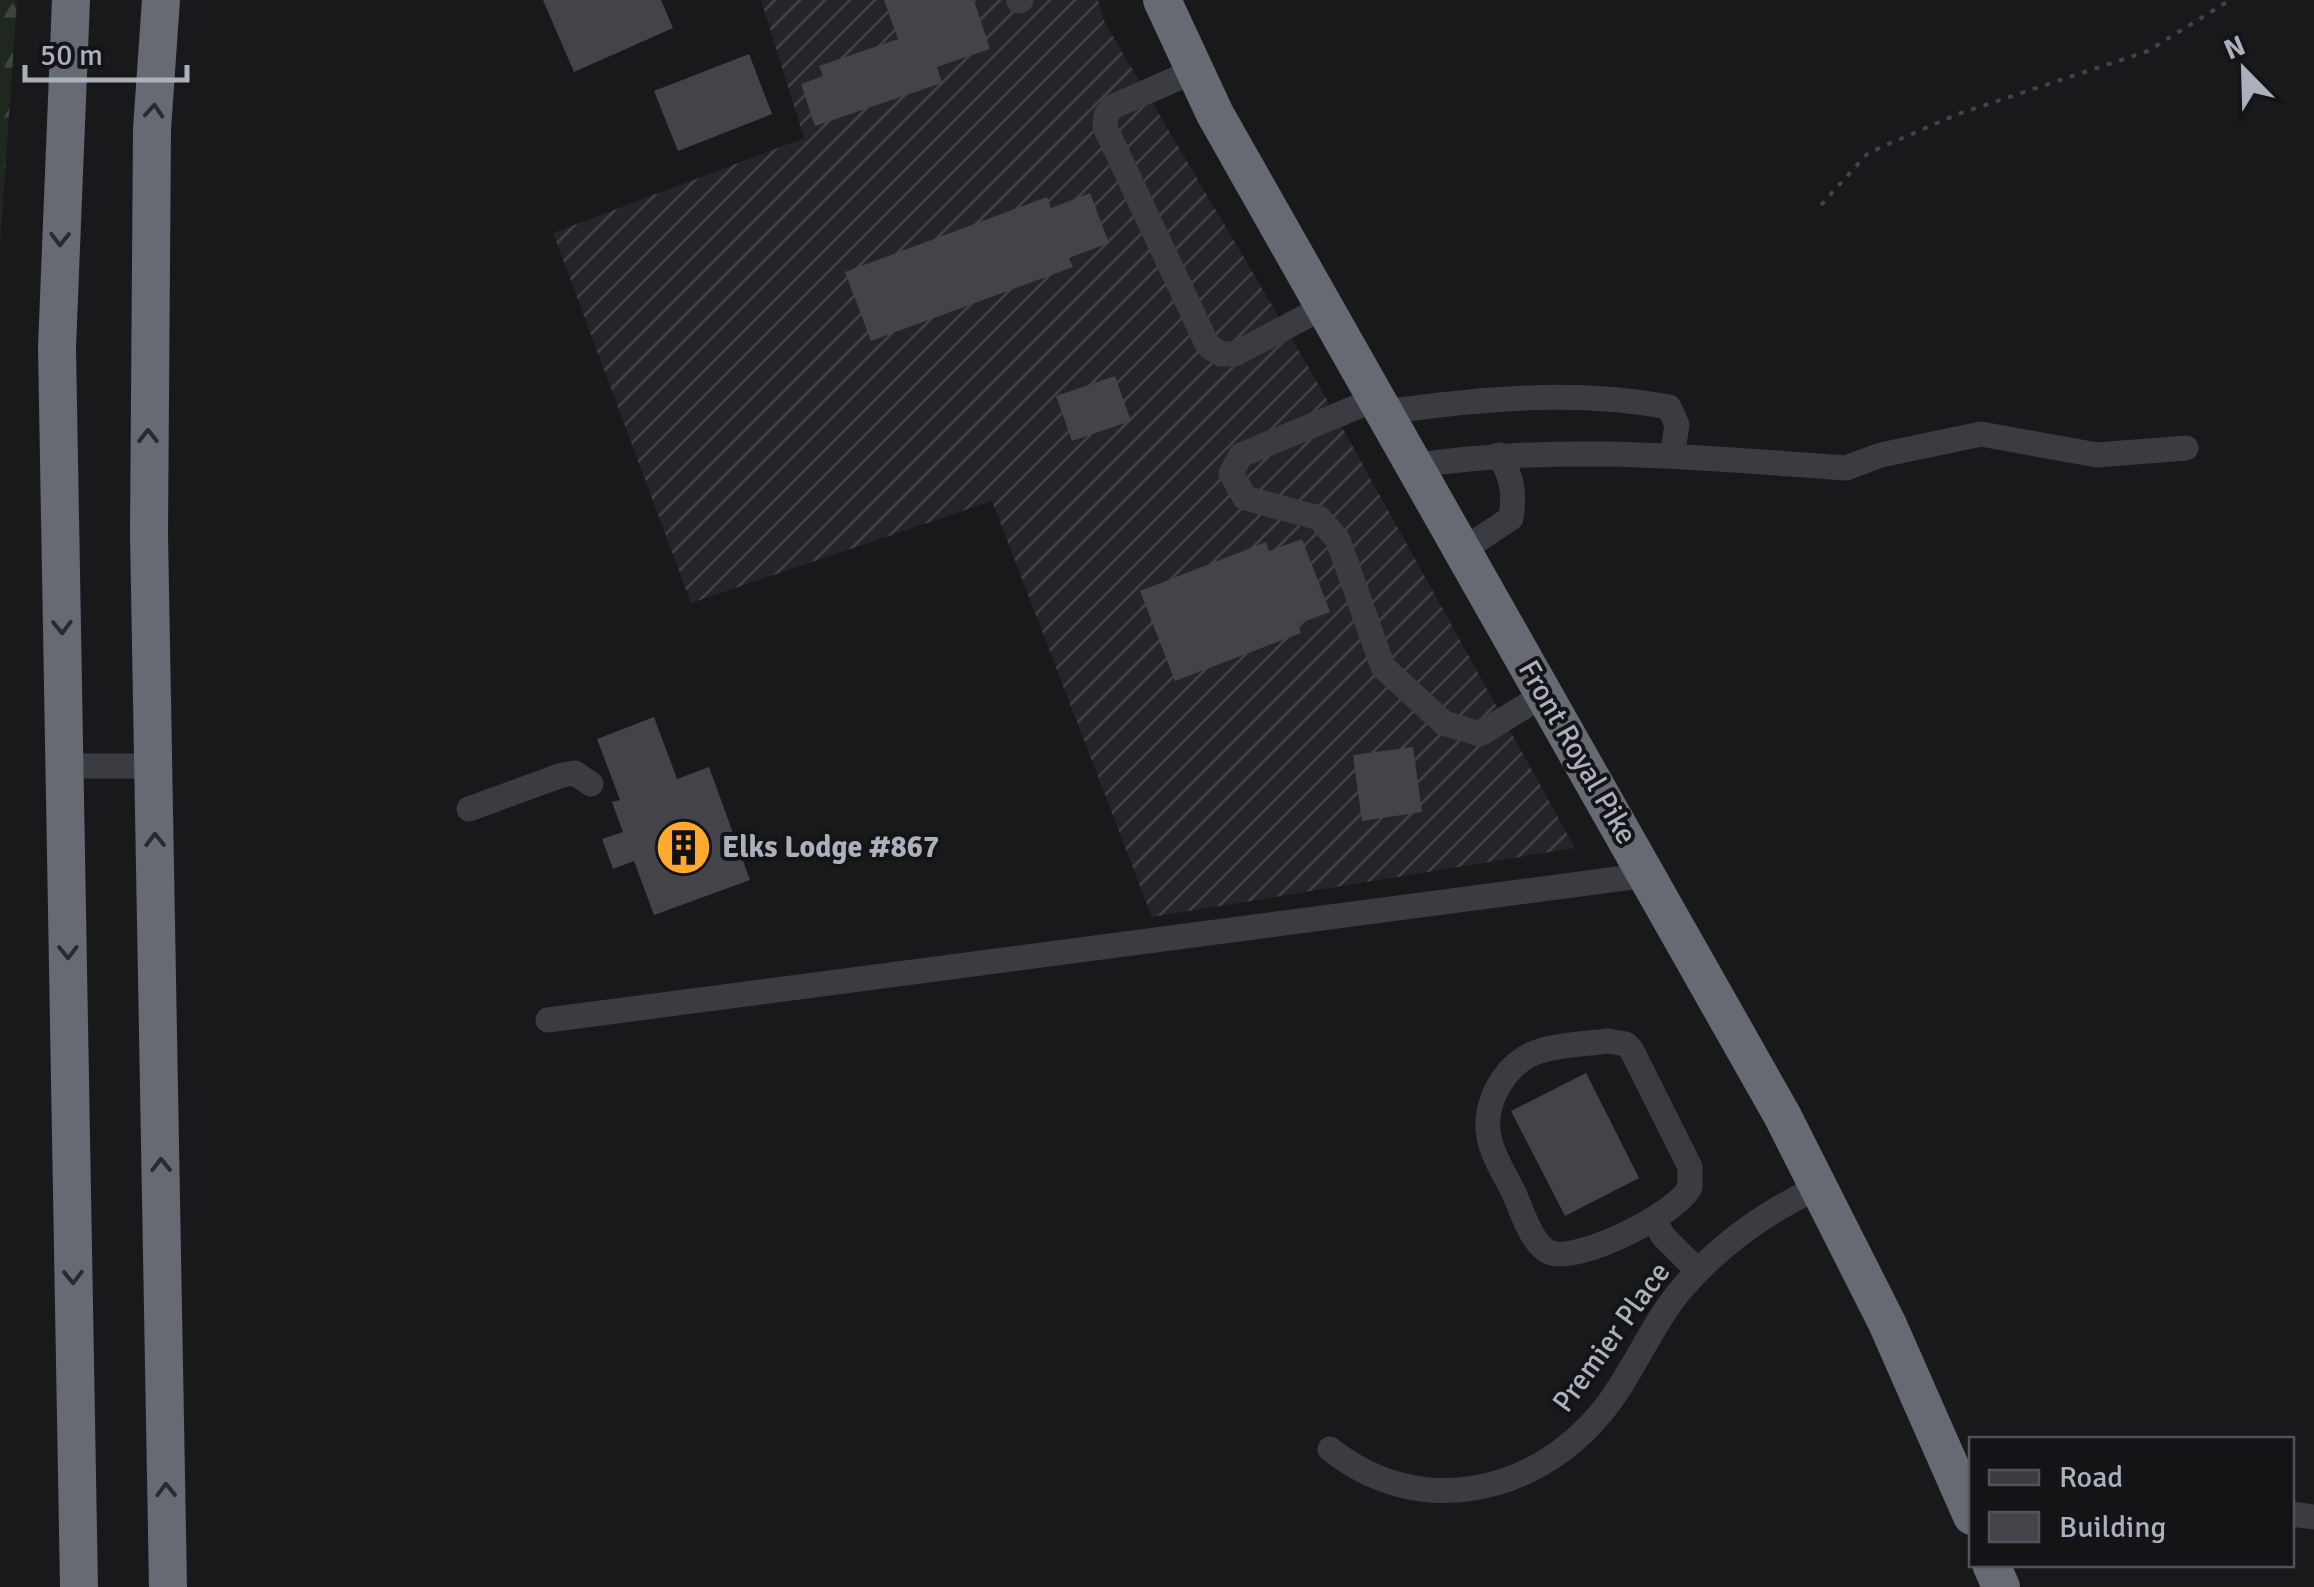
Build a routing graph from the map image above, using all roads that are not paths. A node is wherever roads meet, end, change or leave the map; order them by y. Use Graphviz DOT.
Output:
graph roads {
  1 [pos="71,0"];
  2 [pos="161,0"];
  3 [pos="1162,0"];
  4 [pos="1194,70"];
  5 [pos="1324,307"];
  6 [pos="1380,405"];
  7 [pos="2186,448"];
  8 [pos="1498,454"];
  9 [pos="1672,456"];
  10 [pos="1414,466"];
  11 [pos="1463,550"];
  12 [pos="1545,694"];
  13 [pos="64,766"];
  14 [pos="154,766"];
  15 [pos="591,784"];
  16 [pos="469,809"];
  17 [pos="1648,875"];
  18 [pos="548,1020"];
  19 [pos="1820,1186"];
  20 [pos="1654,1219"];
  21 [pos="1698,1271"];
  22 [pos="1330,1449"];
  23 [pos="1969,1508"];
  24 [pos="79,1587"];
  25 [pos="168,1587"];
  1 -- 13 [label="highway, one-way"];
  14 -- 2 [label="highway, one-way"];
  3 -- 4 [label="highway, Front Royal Pike"];
  4 -- 5 [label="highway, Front Royal Pike"];
  4 -- 5 [label="street"];
  5 -- 6 [label="highway, Front Royal Pike"];
  6 -- 9 [label="street"];
  6 -- 10 [label="highway, Front Royal Pike"];
  6 -- 12 [label="street"];
  7 -- 9 [label="street"];
  8 -- 9 [label="street"];
  8 -- 10 [label="street"];
  8 -- 11 [label="street"];
  10 -- 11 [label="highway, Front Royal Pike"];
  11 -- 12 [label="highway, Front Royal Pike"];
  12 -- 17 [label="highway, Front Royal Pike"];
  13 -- 14 [label="street"];
  13 -- 24 [label="highway, one-way"];
  25 -- 14 [label="highway, one-way"];
  15 -- 16 [label="street"];
  17 -- 18 [label="street"];
  17 -- 19 [label="highway, Front Royal Pike"];
  19 -- 21 [label="street, Premier Place"];
  19 -- 23 [label="highway, Front Royal Pike"];
  20 -- 20 [label="street"];
  20 -- 21 [label="street"];
  21 -- 22 [label="street, Premier Place"];
}
